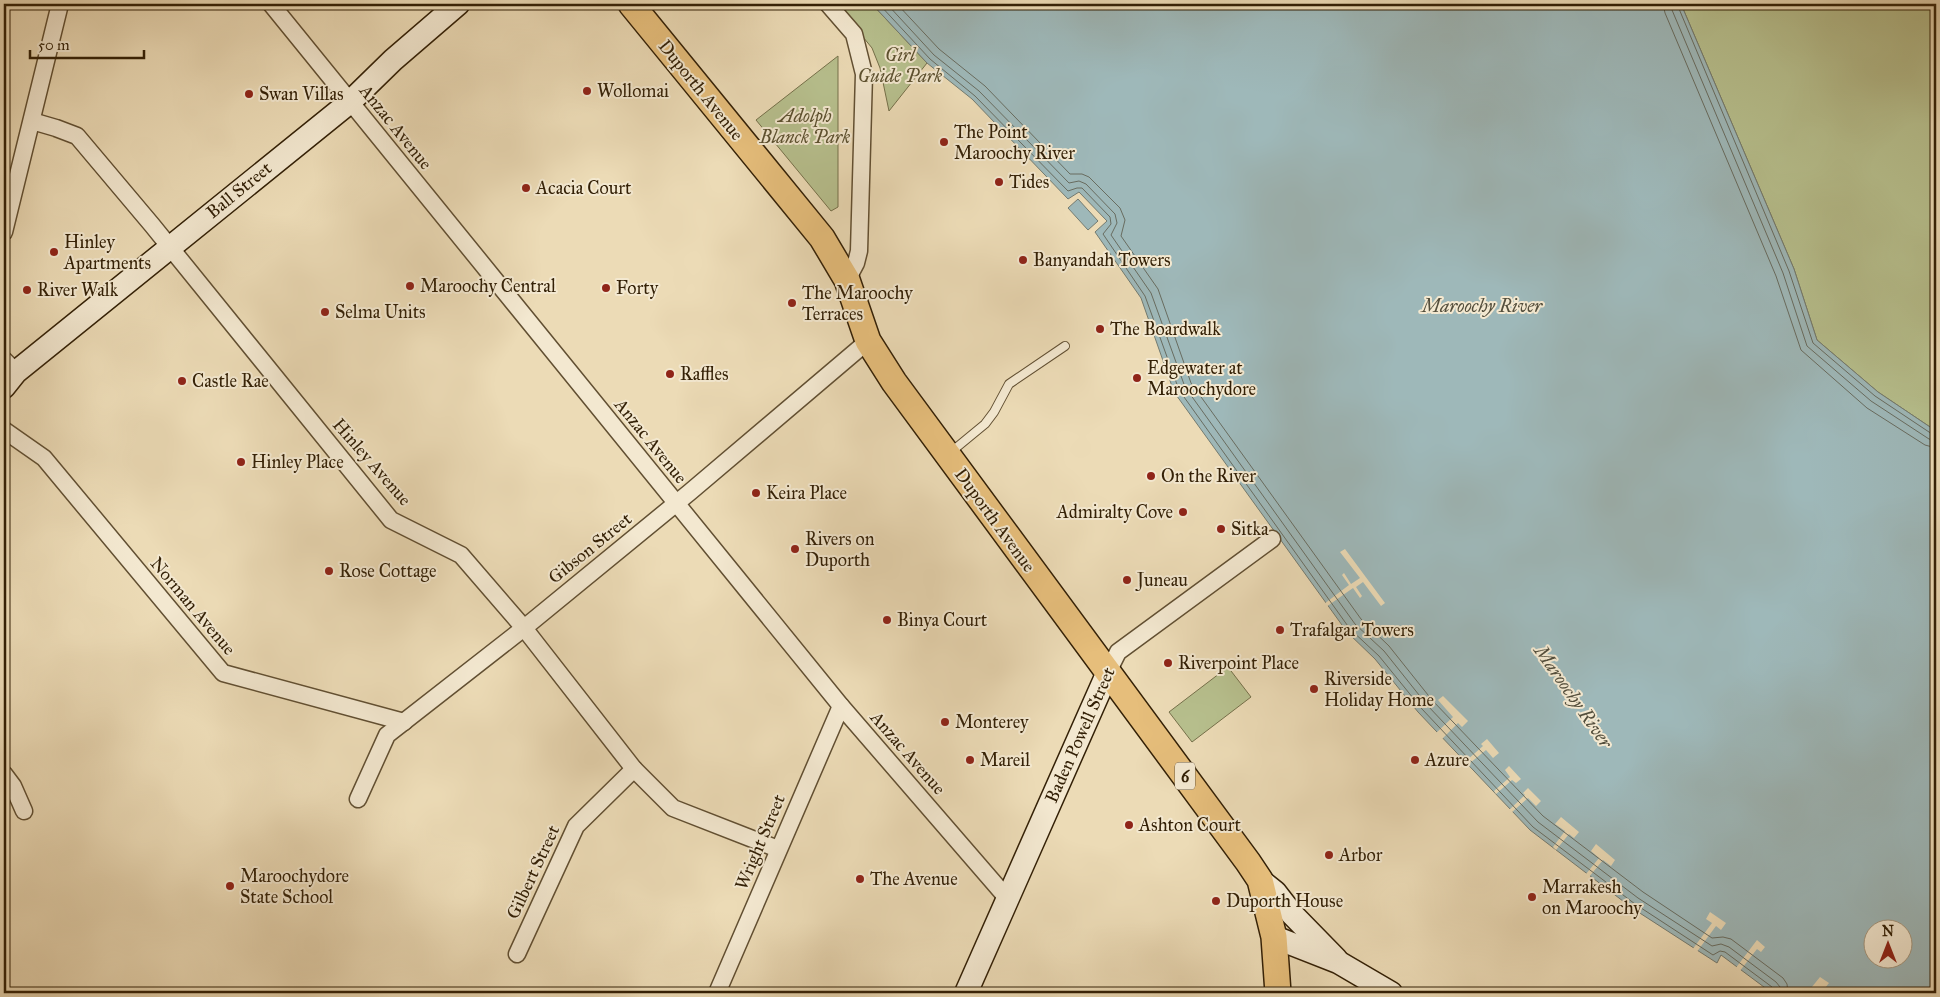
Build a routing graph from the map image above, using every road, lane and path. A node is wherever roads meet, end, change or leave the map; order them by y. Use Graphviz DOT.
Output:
graph roads {
  1 [pos="60,4"];
  2 [pos="271,4"];
  3 [pos="458,4"];
  4 [pos="631,4"];
  5 [pos="828,4"];
  6 [pos="350,102"];
  7 [pos="32,121"];
  8 [pos="4,232"];
  9 [pos="169,247"];
  10 [pos="847,280"];
  11 [pos="868,341"];
  12 [pos="1065,346"];
  13 [pos="8,373"];
  14 [pos="4,430"];
  15 [pos="947,455"];
  16 [pos="676,503"];
  17 [pos="1272,538"];
  18 [pos="524,628"];
  19 [pos="1108,672"];
  20 [pos="841,706"];
  21 [pos="404,722"];
  22 [pos="634,769"];
  23 [pos="4,774"];
  24 [pos="358,799"];
  25 [pos="24,811"];
  26 [pos="778,849"];
  27 [pos="1260,880"];
  28 [pos="1007,898"];
  29 [pos="1274,937"];
  30 [pos="517,954"];
  31 [pos="1338,962"];
  32 [pos="717,993"];
  33 [pos="966,993"];
  34 [pos="1278,993"];
  35 [pos="1391,993"];
  1 -- 7 [label="street"];
  2 -- 6 [label="street, Anzac Avenue"];
  3 -- 6 [label="street, Ball Street"];
  4 -- 10 [label="main road, Duporth Avenue / 6"];
  5 -- 10 [label="street"];
  6 -- 9 [label="street, Ball Street"];
  6 -- 16 [label="street, Anzac Avenue"];
  7 -- 8 [label="street"];
  7 -- 9 [label="street, Hinley Avenue"];
  9 -- 13 [label="street, Ball Street"];
  9 -- 18 [label="street, Hinley Avenue"];
  10 -- 11 [label="main road, Duporth Avenue / 6"];
  11 -- 15 [label="main road, Duporth Avenue / 6"];
  11 -- 16 [label="street, Gibson Street"];
  12 -- 15 [label="lane"];
  14 -- 21 [label="street, Norman Avenue"];
  15 -- 19 [label="main road, Duporth Avenue / 6"];
  16 -- 18 [label="street, Gibson Street"];
  16 -- 20 [label="street, Anzac Avenue"];
  17 -- 19 [label="street, Baden Powell Street"];
  18 -- 21 [label="street, Gibson Street"];
  18 -- 22 [label="street, Hinley Avenue"];
  19 -- 27 [label="main road, Duporth Avenue / 6"];
  19 -- 28 [label="street, Baden Powell Street"];
  20 -- 26 [label="street, Wright Street"];
  20 -- 28 [label="street, Anzac Avenue"];
  21 -- 24 [label="street, Gibson Street"];
  22 -- 26 [label="street, Hinley Avenue"];
  22 -- 30 [label="street, Gilbert Street"];
  23 -- 25 [label="street"];
  26 -- 32 [label="street, Wright Street"];
  27 -- 29 [label="main road, Duporth Avenue / 6"];
  27 -- 31 [label="street"];
  28 -- 33 [label="street, Baden Powell Street"];
  29 -- 31 [label="street"];
  29 -- 34 [label="main road, 6"];
  31 -- 35 [label="street"];
}
